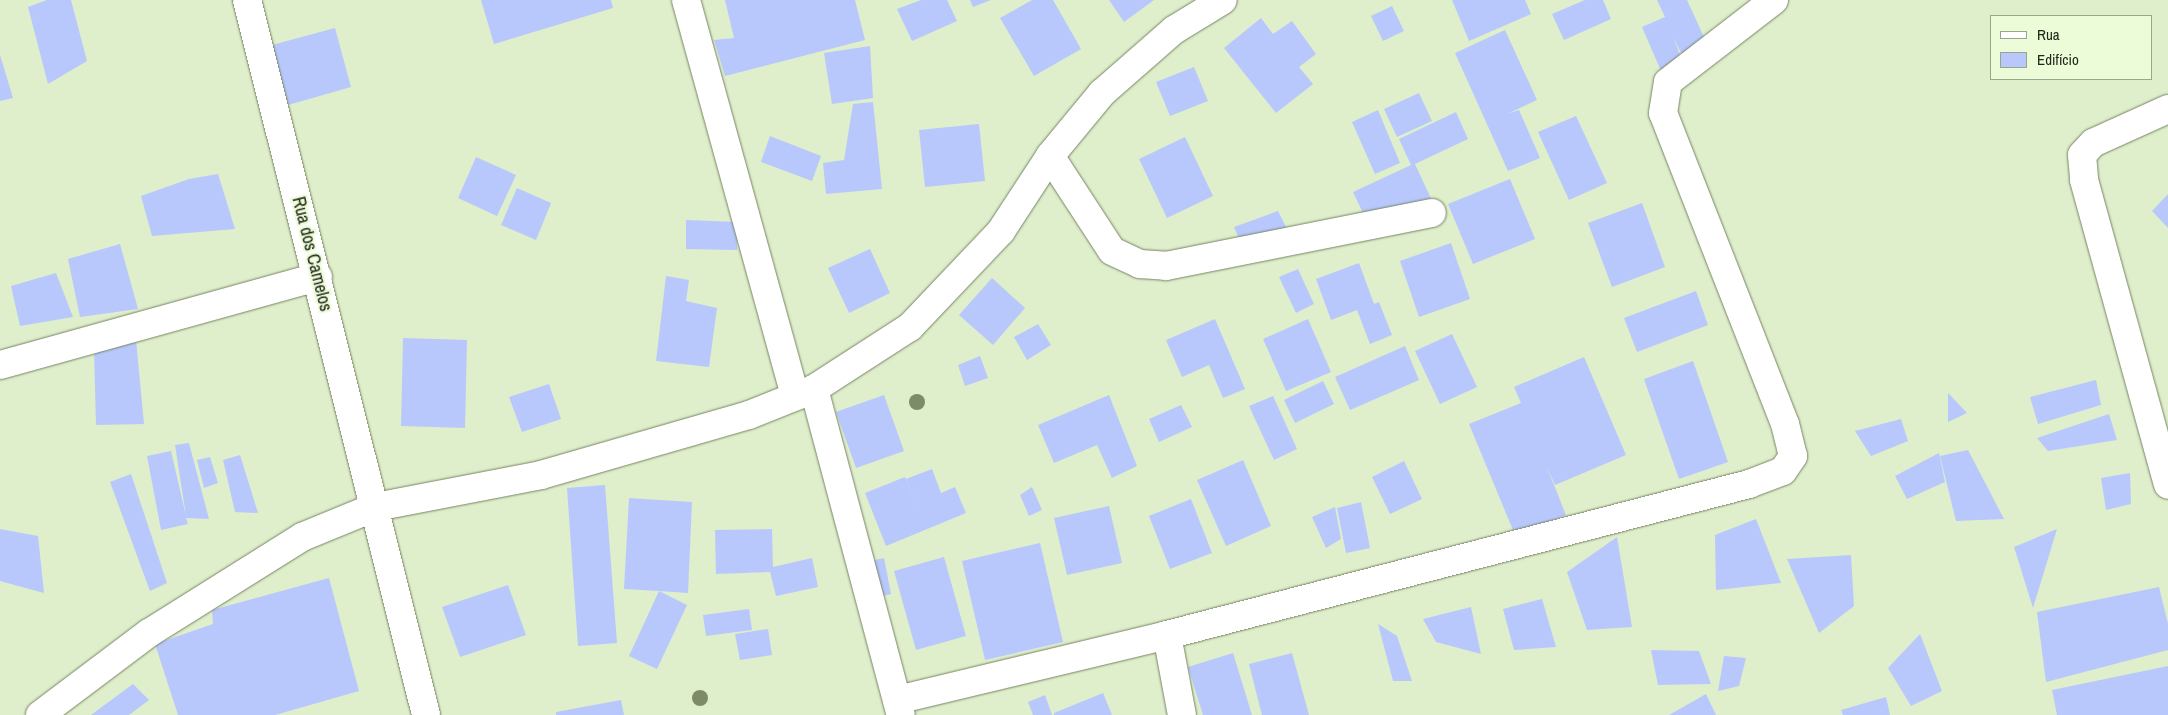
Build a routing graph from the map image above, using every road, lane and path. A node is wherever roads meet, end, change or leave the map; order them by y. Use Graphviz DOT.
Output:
graph roads {
  1 [pos="247,0"];
  2 [pos="686,0"];
  3 [pos="1223,0"];
  4 [pos="1774,0"];
  5 [pos="2168,108"];
  6 [pos="1050,156"];
  7 [pos="1432,213"];
  8 [pos="318,277"];
  9 [pos="0,366"];
  10 [pos="804,393"];
  11 [pos="2168,485"];
  12 [pos="375,508"];
  13 [pos="1167,635"];
  14 [pos="899,708"];
  15 [pos="40,715"];
  16 [pos="426,715"];
  17 [pos="1182,715"];
  1 -- 8 [label="street, Rua dos Camelos"];
  2 -- 10 [label="street"];
  3 -- 6 [label="street"];
  4 -- 13 [label="street"];
  5 -- 11 [label="street"];
  6 -- 7 [label="street"];
  6 -- 10 [label="street"];
  8 -- 9 [label="street"];
  8 -- 12 [label="street, Rua dos Camelos"];
  10 -- 12 [label="street"];
  10 -- 14 [label="street"];
  12 -- 15 [label="street"];
  12 -- 16 [label="street, Rua dos Camelos"];
  13 -- 14 [label="street"];
  13 -- 17 [label="street"];
}
